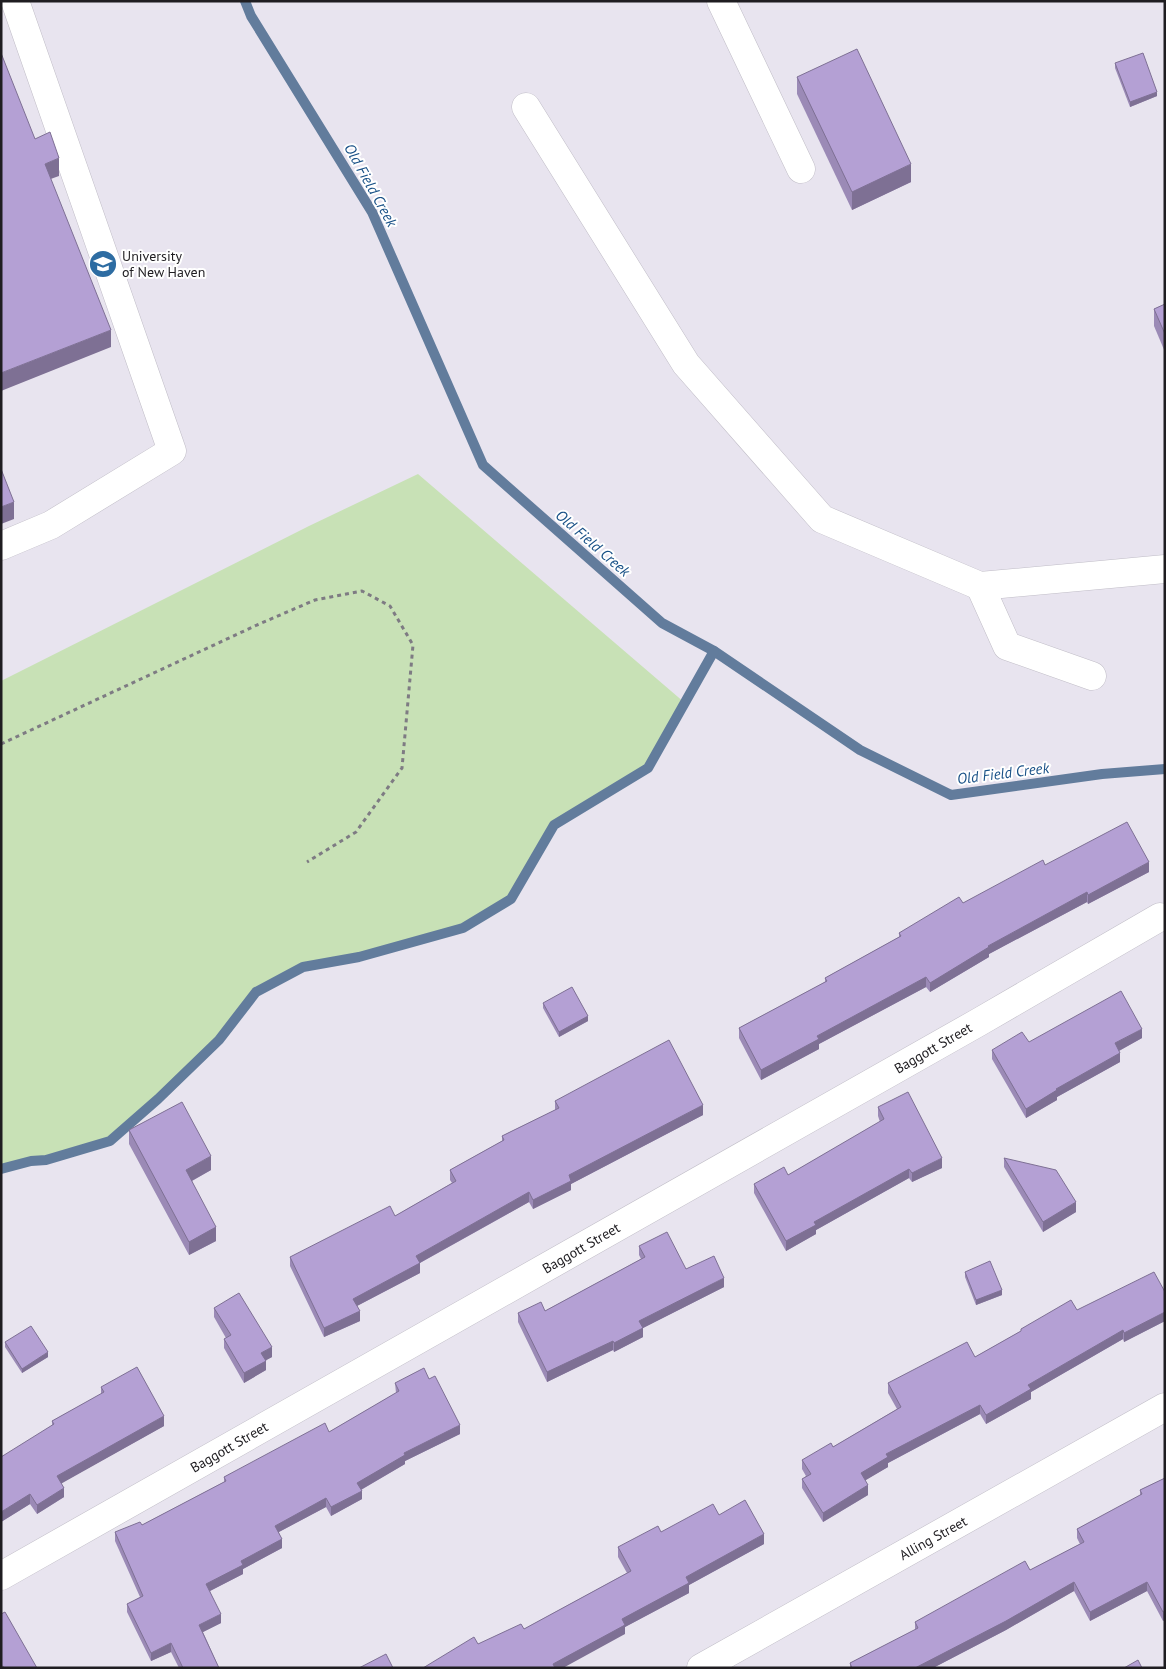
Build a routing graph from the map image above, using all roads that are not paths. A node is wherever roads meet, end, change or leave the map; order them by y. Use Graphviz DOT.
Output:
graph roads {
  1 [pos="15,1"];
  2 [pos="721,1"];
  3 [pos="526,107"];
  4 [pos="801,169"];
  5 [pos="1,546"];
  6 [pos="1165,569"];
  7 [pos="980,586"];
  8 [pos="1092,676"];
  9 [pos="1160,917"];
  10 [pos="1165,1407"];
  11 [pos="1,1576"];
  12 [pos="701,1668"];
  1 -- 5 [label="street"];
  2 -- 4 [label="street"];
  3 -- 7 [label="street"];
  6 -- 7 [label="street"];
  7 -- 8 [label="street"];
  9 -- 11 [label="street, Baggott Street"];
  10 -- 12 [label="street, Alling Street"];
}
